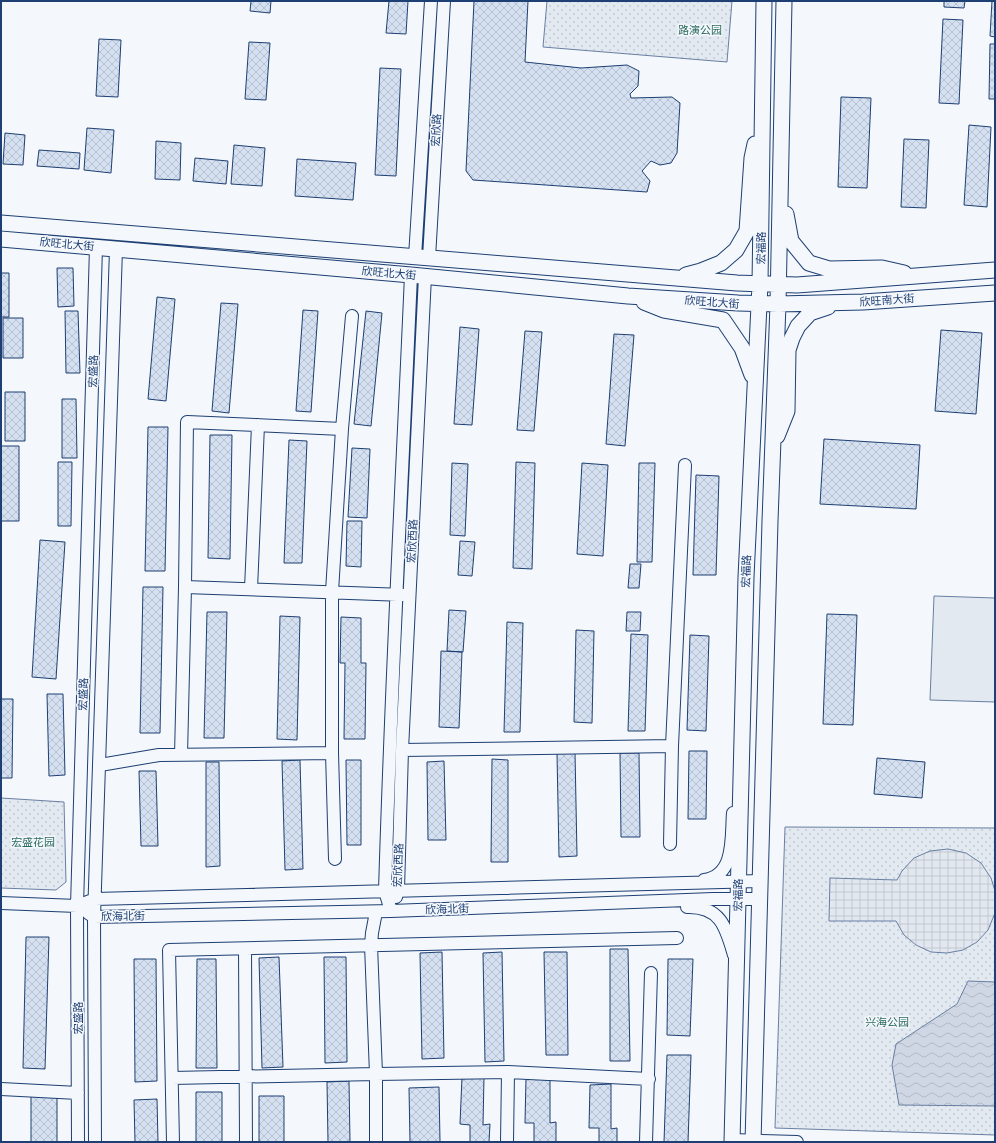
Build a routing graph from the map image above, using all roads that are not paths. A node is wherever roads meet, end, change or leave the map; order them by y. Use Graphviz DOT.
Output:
graph roads {
  1 [pos="431,1"];
  2 [pos="444,1"];
  3 [pos="764,1"];
  4 [pos="784,1"];
  5 [pos="763,102"];
  6 [pos="780,177"];
  7 [pos="1,223"];
  8 [pos="1,239"];
  9 [pos="96,247"];
  10 [pos="116,249"];
  11 [pos="422,258"];
  12 [pos="995,270"];
  13 [pos="418,276"];
  14 [pos="920,276"];
  15 [pos="674,278"];
  16 [pos="760,284"];
  17 [pos="778,285"];
  18 [pos="995,292"];
  19 [pos="628,296"];
  20 [pos="863,302"];
  21 [pos="759,304"];
  22 [pos="778,304"];
  23 [pos="352,316"];
  24 [pos="755,384"];
  25 [pos="258,425"];
  26 [pos="342,429"];
  27 [pos="773,446"];
  28 [pos="685,465"];
  29 [pos="185,587"];
  30 [pos="251,589"];
  31 [pos="332,592"];
  32 [pos="403,595"];
  33 [pos="672,746"];
  34 [pos="402,750"];
  35 [pos="332,752"];
  36 [pos="181,755"];
  37 [pos="741,761"];
  38 [pos="100,765"];
  39 [pos="670,844"];
  40 [pos="335,859"];
  41 [pos="738,881"];
  42 [pos="760,881"];
  43 [pos="681,883"];
  44 [pos="398,890"];
  45 [pos="385,891"];
  46 [pos="95,899"];
  47 [pos="738,899"];
  48 [pos="760,899"];
  49 [pos="1,903"];
  50 [pos="606,903"];
  51 [pos="77,906"];
  52 [pos="391,911"];
  53 [pos="376,912"];
  54 [pos="94,917"];
  55 [pos="677,938"];
  56 [pos="371,945"];
  57 [pos="245,948"];
  58 [pos="736,962"];
  59 [pos="651,974"];
  60 [pos="508,1072"];
  61 [pos="376,1074"];
  62 [pos="245,1077"];
  63 [pos="172,1078"];
  64 [pos="649,1079"];
  65 [pos="1,1089"];
  66 [pos="78,1093"];
  67 [pos="732,1141"];
  68 [pos="753,1141"];
  69 [pos="78,1142"];
  70 [pos="95,1142"];
  71 [pos="173,1142"];
  72 [pos="246,1142"];
  73 [pos="376,1142"];
  74 [pos="507,1142"];
  75 [pos="646,1142"];
  76 [pos="797,1142"];
  1 -- 11 [label="street, 宏欣路"];
  2 -- 11 [label="street, 宏欣路"];
  3 -- 5 [label="main road, 宏福路"];
  4 -- 6 [label="main road, 宏福路"];
  5 -- 15 [label="main road"];
  5 -- 16 [label="main road, 宏福路"];
  6 -- 14 [label="main road"];
  6 -- 17 [label="main road, 宏福路"];
  7 -- 11 [label="main road, 欣旺北大街"];
  8 -- 9 [label="main road, 欣旺北大街"];
  9 -- 10 [label="main road, 欣旺北大街"];
  9 -- 51 [label="street, 宏盛路"];
  10 -- 13 [label="main road, 欣旺北大街"];
  10 -- 38 [label="street, 宏盛路"];
  11 -- 15 [label="main road, 欣旺北大街"];
  12 -- 14 [label="main road, 欣旺南大街"];
  13 -- 19 [label="main road, 欣旺北大街"];
  13 -- 32 [label="street, 宏欣西路"];
  14 -- 17 [label="main road, 欣旺南大街"];
  15 -- 16 [label="main road, 欣旺北大街"];
  16 -- 17 [label="main road, 欣旺北大街"];
  16 -- 21 [label="main road, 宏福路"];
  17 -- 22 [label="main road, 宏福路"];
  18 -- 20 [label="main road, 欣旺南大街"];
  19 -- 21 [label="main road, 欣旺北大街"];
  19 -- 24 [label="main road"];
  20 -- 22 [label="main road, 欣旺南大街"];
  20 -- 27 [label="main road"];
  21 -- 22 [label="main road, 欣旺北大街"];
  21 -- 24 [label="main road, 宏福路"];
  22 -- 27 [label="main road, 宏福路"];
  23 -- 26 [label="street"];
  24 -- 37 [label="main road, 宏福路"];
  25 -- 26 [label="street"];
  25 -- 29 [label="street"];
  25 -- 30 [label="street"];
  26 -- 31 [label="street"];
  27 -- 42 [label="main road, 宏福路"];
  28 -- 33 [label="street"];
  29 -- 30 [label="street"];
  29 -- 36 [label="street"];
  30 -- 31 [label="street"];
  31 -- 32 [label="street"];
  31 -- 35 [label="street"];
  32 -- 34 [label="street, 宏欣西路"];
  32 -- 45 [label="street, 宏欣西路"];
  33 -- 34 [label="street"];
  33 -- 39 [label="street"];
  34 -- 44 [label="street, 宏欣西路"];
  35 -- 36 [label="street"];
  35 -- 40 [label="street"];
  36 -- 38 [label="street"];
  37 -- 41 [label="main road, 宏福路"];
  37 -- 43 [label="street"];
  38 -- 46 [label="street, 宏盛路"];
  41 -- 42 [label="street, 欣海北街"];
  41 -- 43 [label="street, 欣海北街"];
  41 -- 47 [label="main road, 宏福路"];
  42 -- 48 [label="main road, 宏福路"];
  43 -- 44 [label="street, 欣海北街"];
  44 -- 45 [label="street, 欣海北街"];
  44 -- 52 [label="street, 宏欣西路"];
  45 -- 46 [label="street, 欣海北街"];
  45 -- 52 [label="street, 宏欣西路"];
  46 -- 51 [label="street, 欣海北街"];
  46 -- 54 [label="street, 宏盛路"];
  47 -- 48 [label="street, 欣海北街"];
  47 -- 50 [label="street, 欣海北街"];
  47 -- 58 [label="main road, 宏福路"];
  48 -- 68 [label="main road, 宏福路"];
  49 -- 51 [label="street"];
  50 -- 52 [label="street, 欣海北街"];
  50 -- 58 [label="street"];
  51 -- 54 [label="street, 欣海北街"];
  51 -- 66 [label="street, 宏盛路"];
  52 -- 53 [label="street, 欣海北街"];
  53 -- 54 [label="street, 欣海北街"];
  53 -- 56 [label="street"];
  54 -- 70 [label="street, 宏盛路"];
  55 -- 56 [label="street"];
  56 -- 57 [label="street"];
  56 -- 61 [label="street"];
  57 -- 62 [label="street"];
  57 -- 63 [label="street"];
  58 -- 67 [label="main road, 宏福路"];
  59 -- 64 [label="street"];
  60 -- 61 [label="street"];
  60 -- 64 [label="street"];
  60 -- 74 [label="street"];
  61 -- 62 [label="street"];
  61 -- 73 [label="street"];
  62 -- 63 [label="street"];
  62 -- 72 [label="street"];
  63 -- 71 [label="street"];
  64 -- 75 [label="street"];
  65 -- 66 [label="street"];
  66 -- 69 [label="street, 宏盛路"];
  67 -- 68 [label="street"];
  68 -- 76 [label="street"];
}
